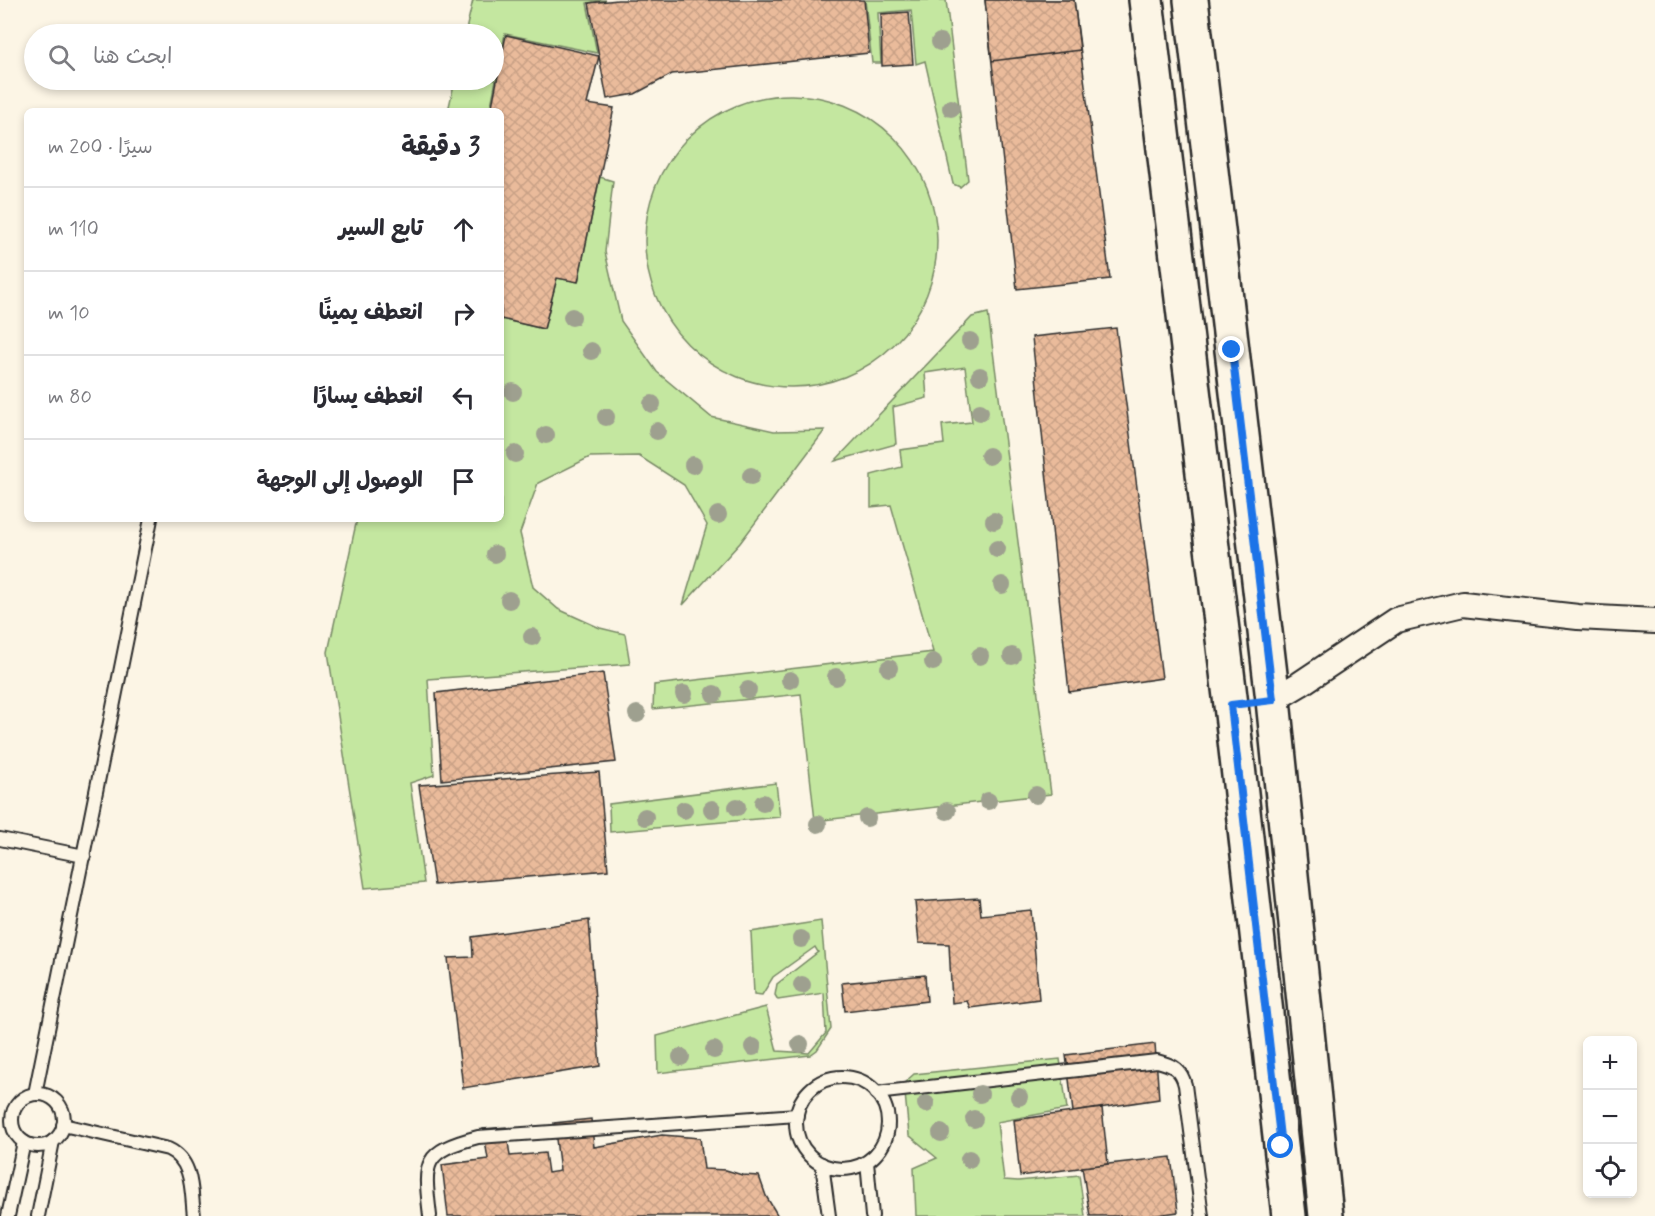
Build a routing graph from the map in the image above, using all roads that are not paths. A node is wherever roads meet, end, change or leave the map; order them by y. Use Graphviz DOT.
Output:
graph roads {
  1 [pos="1146,0"];
  2 [pos="1191,0"];
  3 [pos="150,522"];
  4 [pos="1655,621"];
  5 [pos="1273,700"];
  6 [pos="1231,705"];
  7 [pos="0,839"];
  8 [pos="84,856"];
  9 [pos="876,1093"];
  10 [pos="35,1094"];
  11 [pos="797,1115"];
  12 [pos="63,1125"];
  13 [pos="24,1142"];
  14 [pos="53,1142"];
  15 [pos="867,1162"];
  16 [pos="822,1164"];
  17 [pos="8,1216"];
  18 [pos="38,1216"];
  19 [pos="194,1216"];
  20 [pos="430,1216"];
  21 [pos="829,1216"];
  22 [pos="872,1216"];
  23 [pos="1202,1216"];
  24 [pos="1289,1216"];
  25 [pos="1326,1216"];
  1 -- 6 [label="street"];
  2 -- 5 [label="street"];
  3 -- 8 [label="lane"];
  4 -- 5 [label="street"];
  5 -- 6 [label="street"];
  5 -- 25 [label="street"];
  6 -- 24 [label="street"];
  7 -- 8 [label="lane"];
  8 -- 10 [label="lane"];
  9 -- 11 [label="lane"];
  9 -- 15 [label="lane"];
  9 -- 23 [label="lane"];
  10 -- 12 [label="lane"];
  10 -- 13 [label="lane"];
  11 -- 16 [label="lane"];
  11 -- 20 [label="lane"];
  12 -- 14 [label="lane"];
  12 -- 19 [label="lane"];
  13 -- 14 [label="lane"];
  13 -- 17 [label="lane"];
  14 -- 18 [label="lane"];
  15 -- 16 [label="lane"];
  15 -- 22 [label="lane"];
  16 -- 21 [label="lane"];
}
